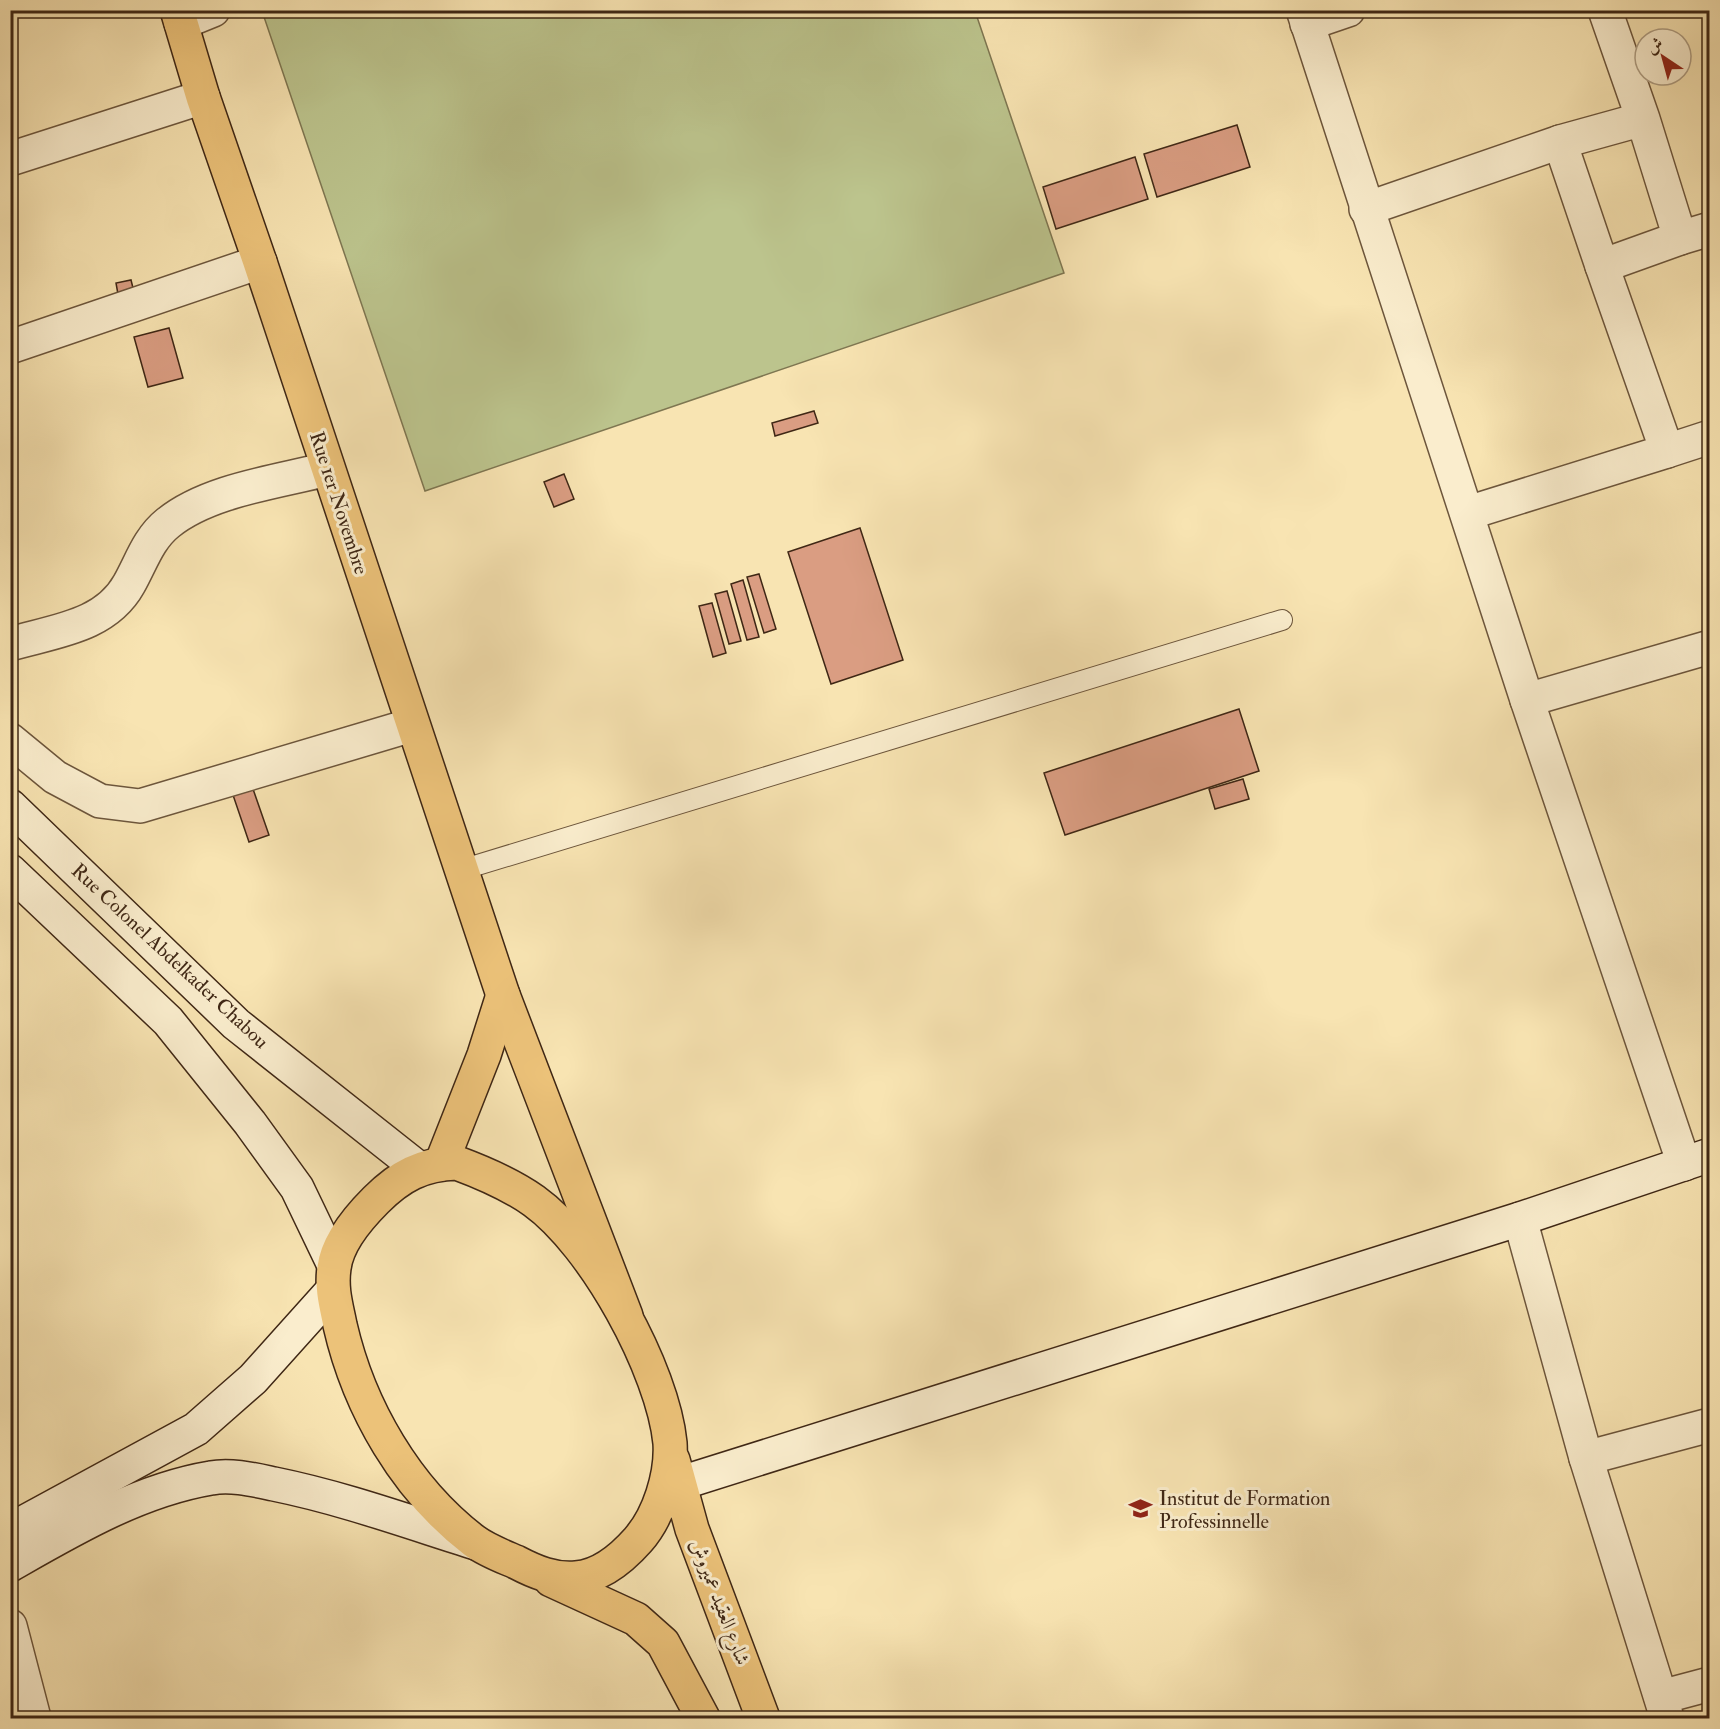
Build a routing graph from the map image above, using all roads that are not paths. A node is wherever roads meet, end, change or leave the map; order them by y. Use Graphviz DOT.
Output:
graph roads {
  1 [pos="213,10"];
  2 [pos="1348,10"];
  3 [pos="1605,10"];
  4 [pos="179,17"];
  5 [pos="1305,17"];
  6 [pos="202,97"];
  7 [pos="1643,119"];
  8 [pos="1560,142"];
  9 [pos="10,159"];
  10 [pos="1366,209"];
  11 [pos="1695,233"];
  12 [pos="260,262"];
  13 [pos="1602,266"];
  14 [pos="10,347"];
  15 [pos="1710,437"];
  16 [pos="1667,451"];
  17 [pos="327,469"];
  18 [pos="1468,513"];
  19 [pos="1282,620"];
  20 [pos="10,644"];
  21 [pos="1710,647"];
  22 [pos="1527,700"];
  23 [pos="412,725"];
  24 [pos="10,740"];
  25 [pos="10,806"];
  26 [pos="460,870"];
  27 [pos="10,871"];
  28 [pos="503,994"];
  29 [pos="1697,1160"];
  30 [pos="430,1166"];
  31 [pos="1520,1219"];
  32 [pos="333,1278"];
  33 [pos="626,1316"];
  34 [pos="1710,1425"];
  35 [pos="670,1443"];
  36 [pos="1586,1458"];
  37 [pos="678,1484"];
  38 [pos="654,1514"];
  39 [pos="10,1530"];
  40 [pos="476,1543"];
  41 [pos="10,1565"];
  42 [pos="542,1575"];
  43 [pos="10,1626"];
  44 [pos="16,1670"];
  45 [pos="1710,1684"];
  46 [pos="1664,1708"];
  47 [pos="34,1719"];
  48 [pos="703,1719"];
  49 [pos="764,1719"];
  1 -- 4 [label="street"];
  2 -- 5 [label="street"];
  3 -- 7 [label="street"];
  4 -- 6 [label="main road, Rue 1er Novembre"];
  5 -- 10 [label="street"];
  6 -- 9 [label="street"];
  6 -- 12 [label="main road, Rue 1er Novembre"];
  7 -- 8 [label="street"];
  7 -- 11 [label="street"];
  8 -- 10 [label="street"];
  8 -- 13 [label="street"];
  10 -- 18 [label="street"];
  11 -- 13 [label="street"];
  12 -- 14 [label="street"];
  12 -- 17 [label="main road, Rue 1er Novembre"];
  13 -- 16 [label="street"];
  15 -- 16 [label="street"];
  16 -- 18 [label="street"];
  17 -- 20 [label="street"];
  17 -- 23 [label="main road, Rue 1er Novembre"];
  18 -- 22 [label="street"];
  19 -- 26 [label="lane"];
  21 -- 22 [label="street"];
  22 -- 29 [label="street"];
  23 -- 24 [label="street"];
  23 -- 26 [label="main road, Rue 1er Novembre"];
  25 -- 30 [label="street, Rue Colonel Abdelkader Chabou"];
  26 -- 28 [label="main road, Rue 1er Novembre"];
  27 -- 32 [label="street"];
  28 -- 30 [label="main road"];
  28 -- 33 [label="main road, Rue 1er Novembre"];
  29 -- 31 [label="street"];
  30 -- 32 [label="main road"];
  30 -- 33 [label="main road"];
  31 -- 36 [label="street"];
  31 -- 37 [label="street"];
  32 -- 39 [label="street"];
  32 -- 40 [label="main road"];
  33 -- 35 [label="main road"];
  34 -- 36 [label="street"];
  35 -- 37 [label="main road, شارع العقيد عميروش"];
  35 -- 38 [label="main road"];
  36 -- 46 [label="street"];
  37 -- 38 [label="street"];
  37 -- 49 [label="main road, شارع العقيد عميروش"];
  38 -- 42 [label="main road"];
  40 -- 41 [label="street"];
  40 -- 42 [label="main road"];
  42 -- 48 [label="main road"];
  43 -- 44 [label="street"];
  44 -- 47 [label="street"];
  45 -- 46 [label="street"];
}
